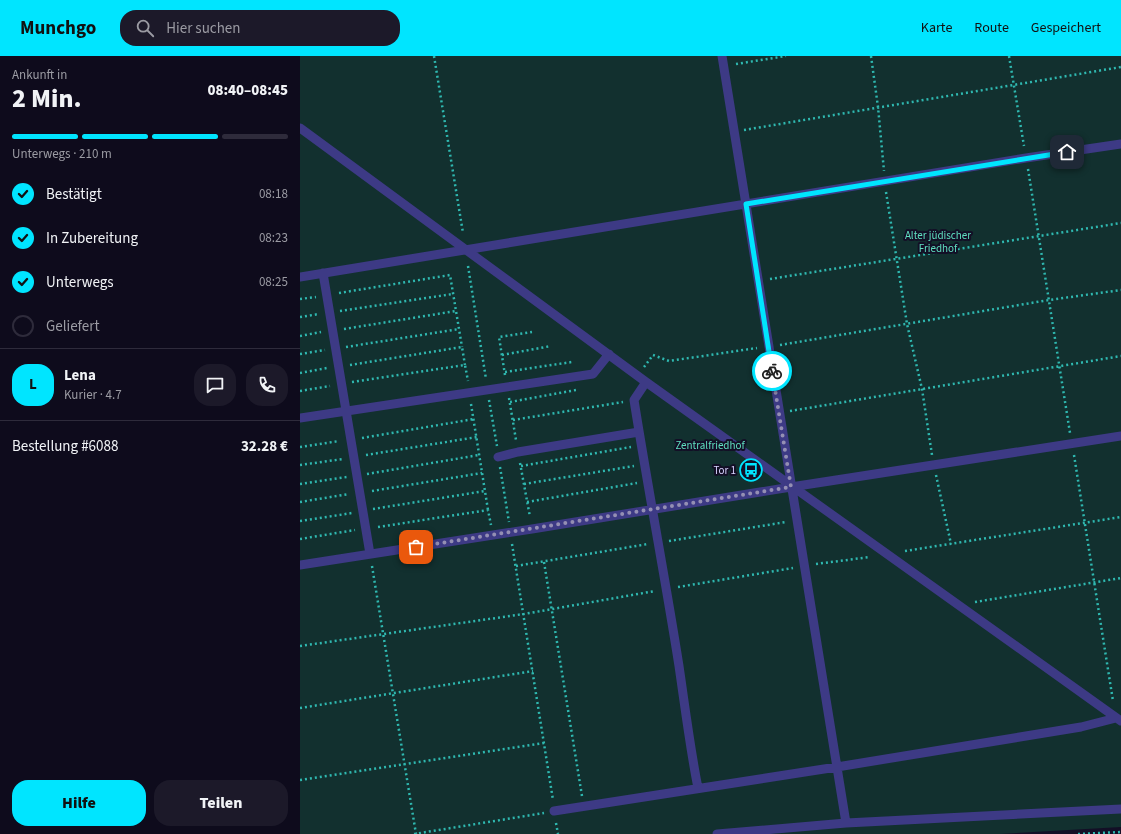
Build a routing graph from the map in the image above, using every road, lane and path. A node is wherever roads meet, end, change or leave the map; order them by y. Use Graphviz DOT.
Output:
graph roads {
  1 [pos="722,56"];
  2 [pos="786,56"];
  3 [pos="872,56"];
  4 [pos="1009,56"];
  5 [pos="724,66"];
  6 [pos="1121,67"];
  7 [pos="1014,85"];
  8 [pos="878,107"];
  9 [pos="300,128"];
  10 [pos="734,132"];
  11 [pos="1121,144"];
  12 [pos="1026,158"];
  13 [pos="885,181"];
  14 [pos="746,204"];
  15 [pos="1121,223"];
  16 [pos="1038,236"];
  17 [pos="466,250"];
  18 [pos="896,259"];
  19 [pos="323,273"];
  20 [pos="300,277"];
  21 [pos="758,281"];
  22 [pos="1121,290"];
  23 [pos="453,294"];
  24 [pos="327,295"];
  25 [pos="300,299"];
  26 [pos="1049,300"];
  27 [pos="456,311"];
  28 [pos="330,312"];
  29 [pos="300,317"];
  30 [pos="907,324"];
  31 [pos="459,329"];
  32 [pos="333,331"];
  33 [pos="532,332"];
  34 [pos="300,336"];
  35 [pos="551,346"];
  36 [pos="462,347"];
  37 [pos="769,347"];
  38 [pos="336,349"];
  39 [pos="300,354"];
  40 [pos="609,354"];
  41 [pos="502,355"];
  42 [pos="1121,356"];
  43 [pos="572,362"];
  44 [pos="465,365"];
  45 [pos="1059,366"];
  46 [pos="339,367"];
  47 [pos="505,372"];
  48 [pos="300,373"];
  49 [pos="638,376"];
  50 [pos="646,382"];
  51 [pos="342,384"];
  52 [pos="507,387"];
  53 [pos="922,389"];
  54 [pos="577,390"];
  55 [pos="300,391"];
  56 [pos="470,393"];
  57 [pos="634,400"];
  58 [pos="510,402"];
  59 [pos="347,412"];
  60 [pos="779,413"];
  61 [pos="300,418"];
  62 [pos="474,419"];
  63 [pos="513,420"];
  64 [pos="639,432"];
  65 [pos="1121,436"];
  66 [pos="477,437"];
  67 [pos="351,439"];
  68 [pos="1072,443"];
  69 [pos="642,446"];
  70 [pos="300,447"];
  71 [pos="518,452"];
  72 [pos="479,455"];
  73 [pos="354,457"];
  74 [pos="498,457"];
  75 [pos="645,464"];
  76 [pos="300,465"];
  77 [pos="934,465"];
  78 [pos="521,466"];
  79 [pos="482,473"];
  80 [pos="357,475"];
  81 [pos="648,481"];
  82 [pos="300,484"];
  83 [pos="524,484"];
  84 [pos="791,487"];
  85 [pos="485,491"];
  86 [pos="360,493"];
  87 [pos="300,502"];
  88 [pos="527,502"];
  89 [pos="488,510"];
  90 [pos="652,510"];
  91 [pos="363,511"];
  92 [pos="1121,517"];
  93 [pos="300,521"];
  94 [pos="1084,522"];
  95 [pos="366,529"];
  96 [pos="532,529"];
  97 [pos="493,535"];
  98 [pos="300,539"];
  99 [pos="951,544"];
  100 [pos="370,554"];
  101 [pos="886,554"];
  102 [pos="544,562"];
  103 [pos="300,565"];
  104 [pos="804,566"];
  105 [pos="1121,578"];
  106 [pos="1094,582"];
  107 [pos="666,589"];
  108 [pos="956,605"];
  109 [pos="551,608"];
  110 [pos="384,634"];
  111 [pos="300,646"];
  112 [pos="533,671"];
  113 [pos="393,694"];
  114 [pos="300,708"];
  115 [pos="1118,719"];
  116 [pos="544,743"];
  117 [pos="404,764"];
  118 [pos="837,767"];
  119 [pos="300,780"];
  120 [pos="698,788"];
  121 [pos="584,806"];
  122 [pos="1121,809"];
  123 [pos="554,811"];
  124 [pos="846,823"];
  125 [pos="1121,832"];
  126 [pos="415,834"];
  127 [pos="717,834"];
  128 [pos="1078,834"];
  1 -- 5 [label="lane"];
  2 -- 5 [label="path"];
  3 -- 8 [label="path"];
  4 -- 7 [label="path"];
  5 -- 10 [label="lane"];
  6 -- 7 [label="path"];
  7 -- 8 [label="path"];
  7 -- 12 [label="path"];
  8 -- 10 [label="path"];
  8 -- 13 [label="path"];
  9 -- 17 [label="lane"];
  10 -- 14 [label="lane"];
  11 -- 12 [label="lane"];
  12 -- 13 [label="lane"];
  12 -- 16 [label="path"];
  13 -- 14 [label="lane"];
  13 -- 18 [label="path"];
  14 -- 17 [label="lane"];
  14 -- 21 [label="lane"];
  15 -- 16 [label="path"];
  16 -- 18 [label="path"];
  16 -- 26 [label="path"];
  17 -- 19 [label="lane"];
  17 -- 40 [label="lane"];
  18 -- 21 [label="path"];
  18 -- 30 [label="path"];
  19 -- 20 [label="lane"];
  19 -- 24 [label="lane"];
  21 -- 37 [label="lane"];
  22 -- 26 [label="path"];
  23 -- 24 [label="path"];
  23 -- 27 [label="path"];
  23 -- 28 [label="path"];
  24 -- 25 [label="path"];
  24 -- 28 [label="lane"];
  26 -- 30 [label="path"];
  26 -- 45 [label="path"];
  27 -- 31 [label="path"];
  27 -- 32 [label="path"];
  28 -- 29 [label="path"];
  28 -- 32 [label="lane"];
  30 -- 37 [label="path"];
  30 -- 53 [label="path"];
  31 -- 36 [label="path"];
  31 -- 38 [label="path"];
  32 -- 34 [label="path"];
  32 -- 38 [label="lane"];
  33 -- 41 [label="path"];
  35 -- 41 [label="path"];
  36 -- 44 [label="path"];
  36 -- 46 [label="path"];
  37 -- 49 [label="path"];
  37 -- 60 [label="lane"];
  38 -- 39 [label="path"];
  38 -- 46 [label="lane"];
  40 -- 49 [label="lane"];
  40 -- 52 [label="lane"];
  41 -- 47 [label="path"];
  42 -- 45 [label="path"];
  43 -- 47 [label="path"];
  44 -- 51 [label="path"];
  44 -- 56 [label="path"];
  45 -- 53 [label="path"];
  45 -- 68 [label="path"];
  46 -- 48 [label="path"];
  46 -- 51 [label="lane"];
  47 -- 52 [label="path"];
  49 -- 50 [label="lane"];
  50 -- 57 [label="lane"];
  50 -- 84 [label="lane"];
  51 -- 55 [label="path"];
  51 -- 59 [label="lane"];
  52 -- 56 [label="lane"];
  52 -- 58 [label="path"];
  53 -- 60 [label="path"];
  53 -- 77 [label="path"];
  54 -- 58 [label="path"];
  56 -- 59 [label="lane"];
  56 -- 62 [label="path"];
  57 -- 63 [label="path"];
  57 -- 64 [label="lane"];
  58 -- 63 [label="path"];
  59 -- 61 [label="lane"];
  59 -- 67 [label="lane"];
  60 -- 84 [label="lane"];
  62 -- 66 [label="path"];
  62 -- 67 [label="path"];
  63 -- 71 [label="path"];
  64 -- 69 [label="lane"];
  64 -- 71 [label="lane"];
  65 -- 68 [label="lane"];
  66 -- 72 [label="path"];
  66 -- 73 [label="path"];
  67 -- 70 [label="path"];
  67 -- 73 [label="lane"];
  68 -- 77 [label="lane"];
  68 -- 94 [label="path"];
  69 -- 75 [label="lane"];
  69 -- 78 [label="path"];
  71 -- 74 [label="lane"];
  71 -- 78 [label="path"];
  72 -- 79 [label="path"];
  72 -- 80 [label="path"];
  73 -- 76 [label="path"];
  73 -- 80 [label="lane"];
  75 -- 81 [label="lane"];
  75 -- 83 [label="path"];
  77 -- 84 [label="lane"];
  77 -- 99 [label="path"];
  78 -- 83 [label="path"];
  79 -- 85 [label="path"];
  79 -- 86 [label="path"];
  80 -- 82 [label="path"];
  80 -- 86 [label="lane"];
  81 -- 88 [label="path"];
  81 -- 90 [label="lane"];
  83 -- 88 [label="path"];
  84 -- 90 [label="lane"];
  84 -- 101 [label="lane"];
  84 -- 104 [label="lane"];
  85 -- 89 [label="path"];
  85 -- 91 [label="path"];
  86 -- 87 [label="path"];
  86 -- 91 [label="lane"];
  88 -- 96 [label="path"];
  89 -- 95 [label="path"];
  89 -- 97 [label="path"];
  90 -- 96 [label="lane"];
  90 -- 107 [label="lane"];
  91 -- 93 [label="path"];
  91 -- 95 [label="lane"];
  92 -- 94 [label="path"];
  94 -- 99 [label="path"];
  94 -- 106 [label="path"];
  95 -- 98 [label="path"];
  95 -- 100 [label="lane"];
  96 -- 97 [label="lane"];
  97 -- 100 [label="lane"];
  99 -- 101 [label="path"];
  100 -- 103 [label="lane"];
  100 -- 110 [label="path"];
  101 -- 104 [label="path"];
  101 -- 108 [label="lane"];
  102 -- 109 [label="path"];
  104 -- 107 [label="path"];
  104 -- 118 [label="lane"];
  105 -- 106 [label="path"];
  106 -- 108 [label="path"];
  106 -- 115 [label="path"];
  107 -- 109 [label="path"];
  107 -- 120 [label="lane"];
  108 -- 115 [label="lane"];
  109 -- 110 [label="path"];
  109 -- 121 [label="path"];
  110 -- 111 [label="path"];
  110 -- 113 [label="path"];
  112 -- 113 [label="path"];
  113 -- 114 [label="path"];
  113 -- 117 [label="path"];
  115 -- 118 [label="lane"];
  116 -- 117 [label="path"];
  117 -- 119 [label="path"];
  117 -- 126 [label="path"];
  118 -- 120 [label="lane"];
  118 -- 124 [label="lane"];
  120 -- 121 [label="lane"];
  121 -- 123 [label="lane"];
  122 -- 124 [label="lane"];
  123 -- 126 [label="path"];
  124 -- 127 [label="lane"];
  125 -- 128 [label="path"];
}
